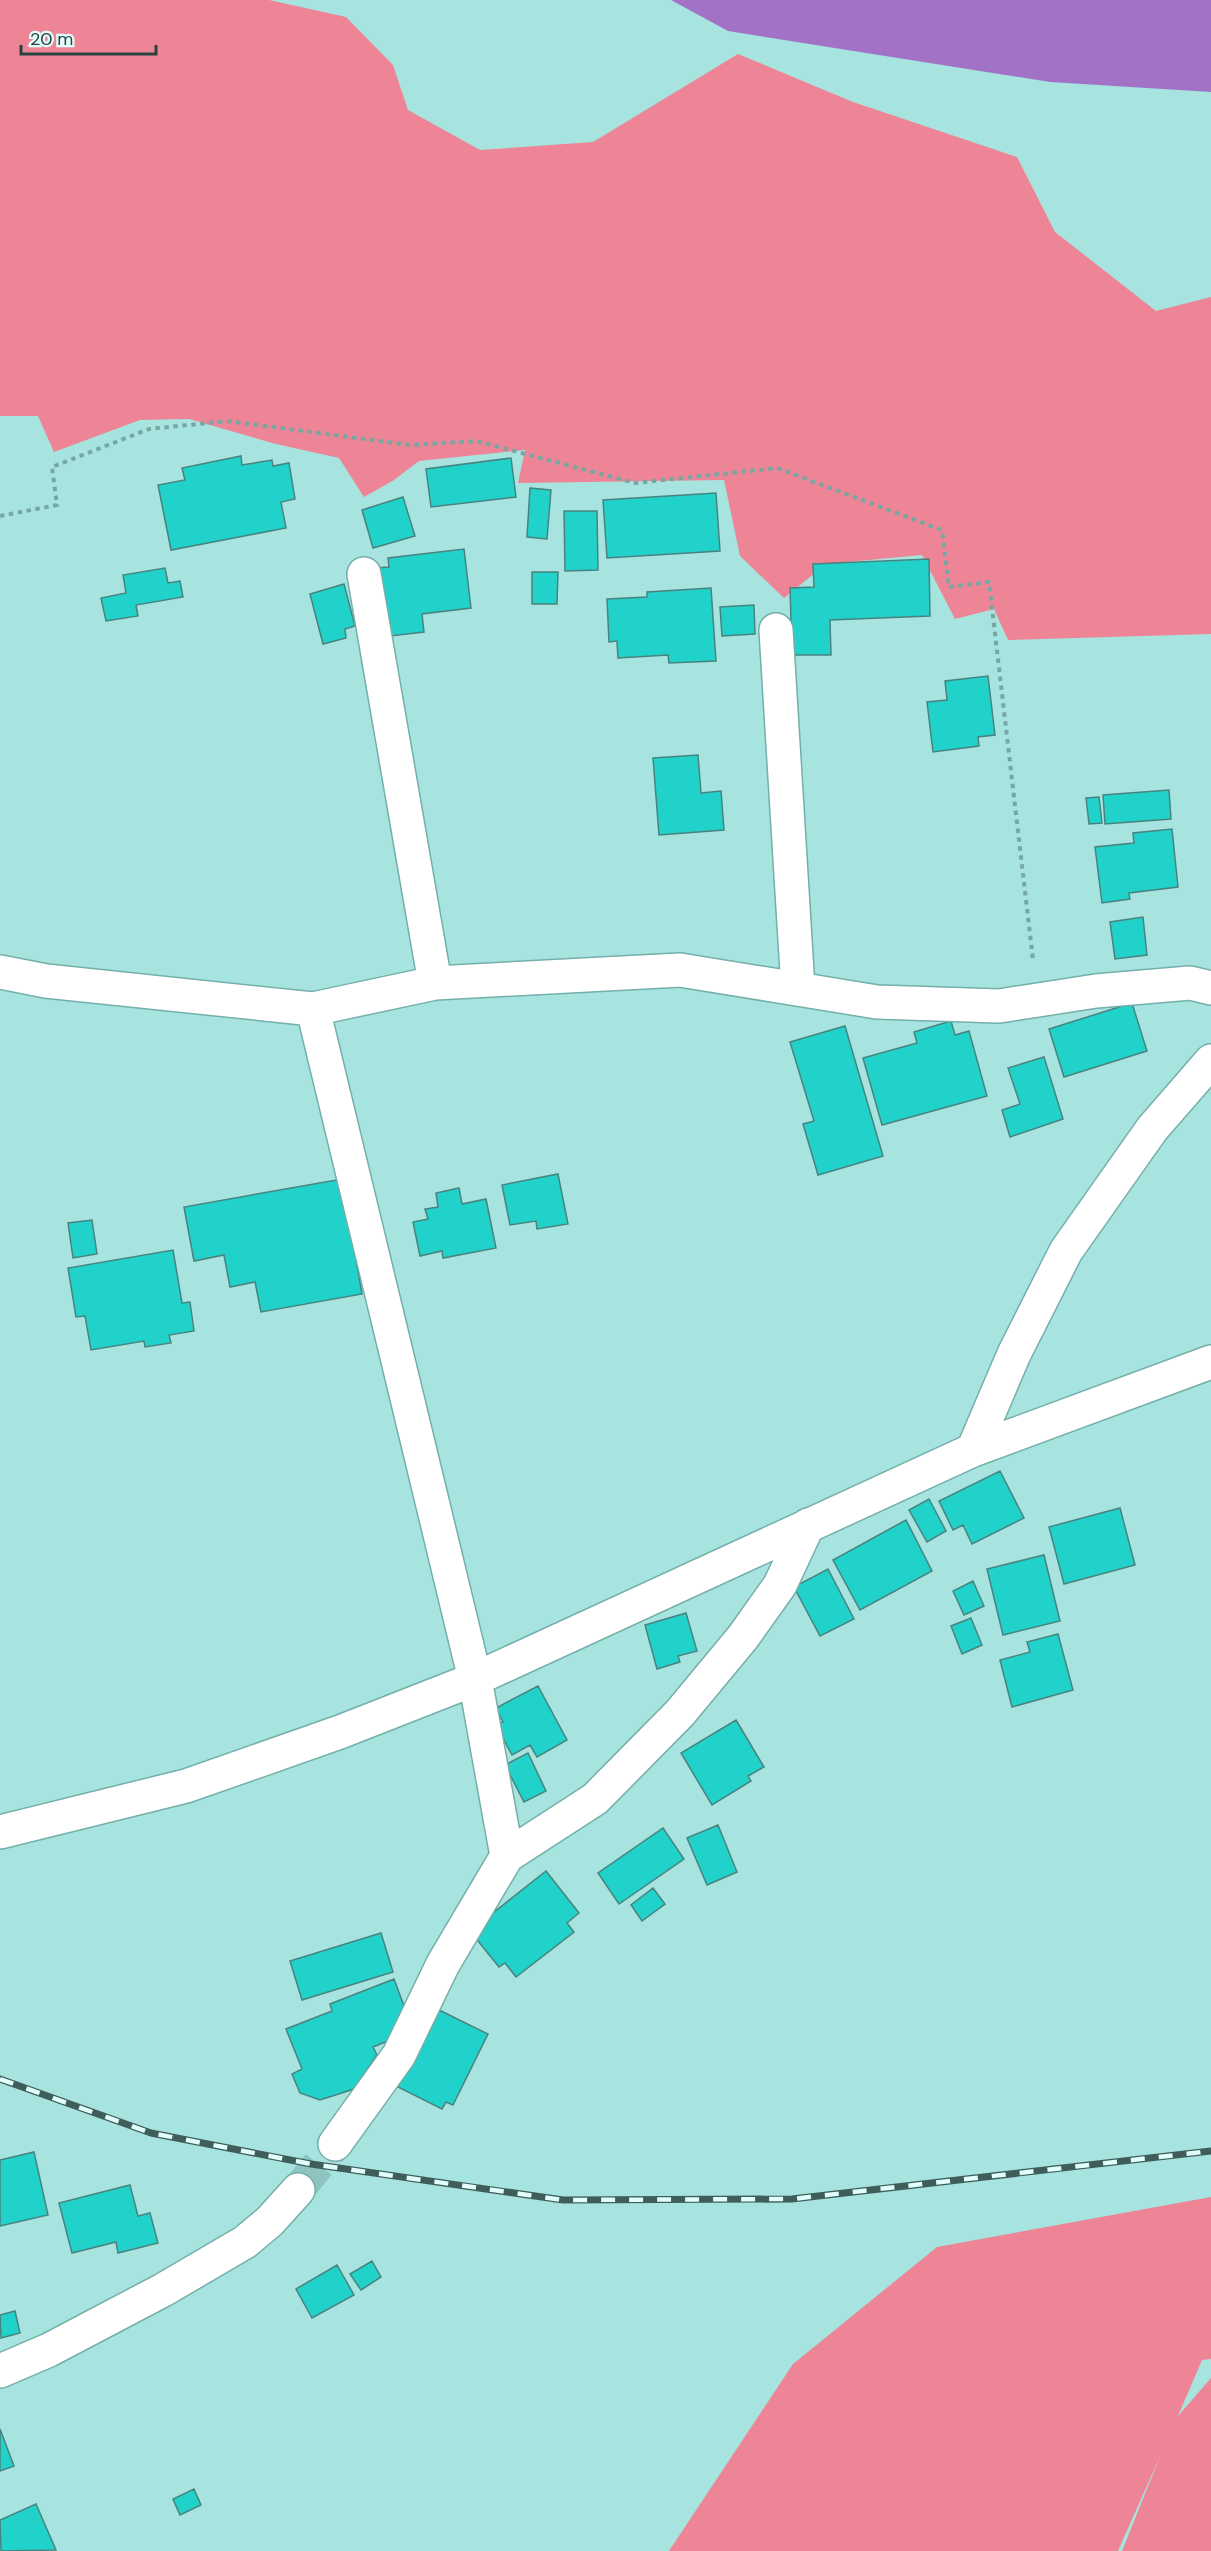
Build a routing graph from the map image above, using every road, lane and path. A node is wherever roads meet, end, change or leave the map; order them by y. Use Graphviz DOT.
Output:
graph roads {
  1 [pos="0,516"];
  2 [pos="364,574"];
  3 [pos="776,630"];
  4 [pos="0,972"];
  5 [pos="435,983"];
  6 [pos="1211,988"];
  7 [pos="798,989"];
  8 [pos="1037,999"];
  9 [pos="313,1009"];
  10 [pos="1211,1061"];
  11 [pos="1211,1362"];
  12 [pos="973,1450"];
  13 [pos="808,1525"];
  14 [pos="475,1679"];
  15 [pos="0,1832"];
  16 [pos="507,1856"];
  17 [pos="335,2144"];
  18 [pos="298,2190"];
  19 [pos="0,2371"];
  1 -- 8 [label="path"];
  2 -- 5 [label="street"];
  3 -- 7 [label="street"];
  4 -- 9 [label="street"];
  5 -- 7 [label="street"];
  5 -- 9 [label="street"];
  6 -- 8 [label="street"];
  7 -- 8 [label="street"];
  9 -- 14 [label="street"];
  10 -- 12 [label="street"];
  11 -- 12 [label="street"];
  12 -- 13 [label="street"];
  13 -- 14 [label="street"];
  13 -- 16 [label="street"];
  14 -- 15 [label="street"];
  14 -- 16 [label="street"];
  16 -- 17 [label="street"];
  18 -- 19 [label="street"];
}
